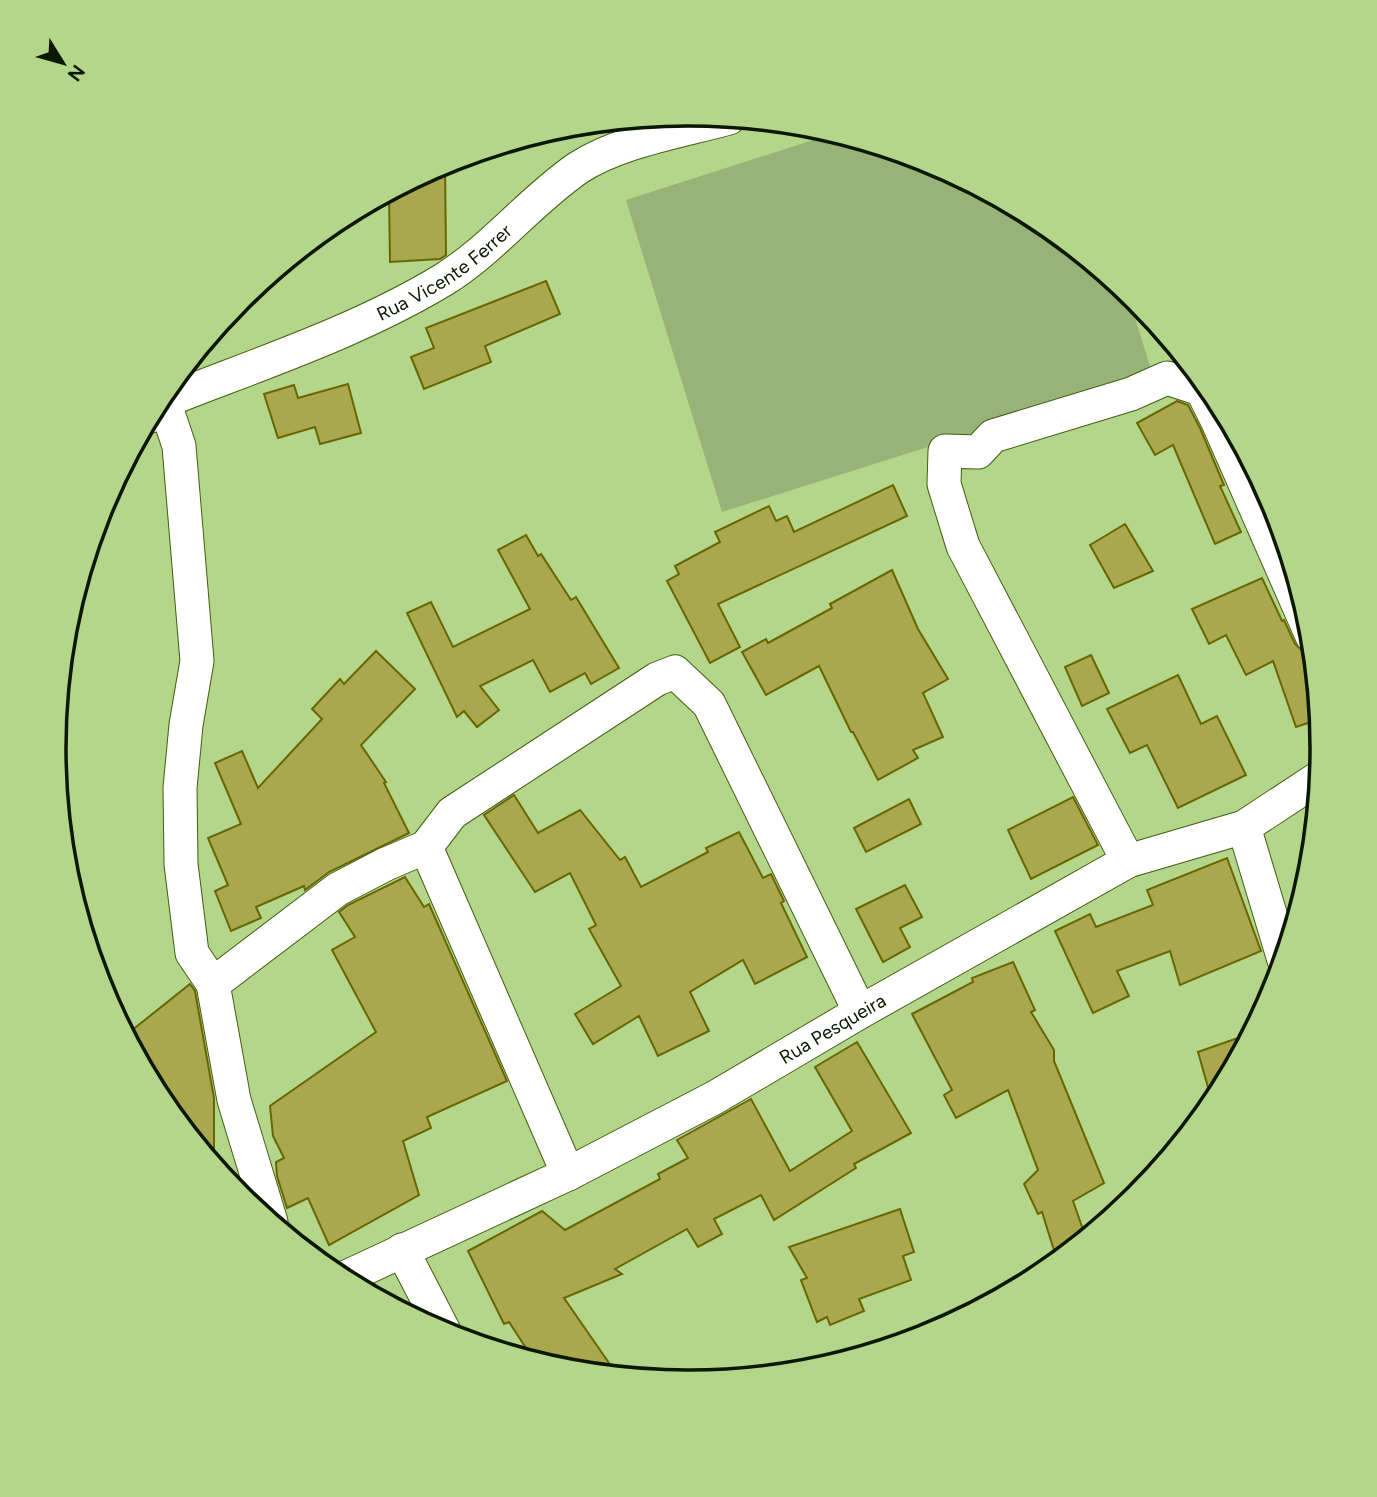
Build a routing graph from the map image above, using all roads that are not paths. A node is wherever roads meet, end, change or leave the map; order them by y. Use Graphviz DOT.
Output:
graph roads {
  1 [pos="698,127"];
  2 [pos="1187,377"];
  3 [pos="175,397"];
  4 [pos="164,414"];
  5 [pos="1218,423"];
  6 [pos="1285,574"];
  7 [pos="1309,784"];
  8 [pos="1244,827"];
  9 [pos="426,846"];
  10 [pos="1128,861"];
  11 [pos="1279,942"];
  12 [pos="213,984"];
  13 [pos="860,1012"];
  14 [pos="568,1174"];
  15 [pos="266,1204"];
  16 [pos="402,1250"];
  17 [pos="354,1273"];
  18 [pos="437,1317"];
  1 -- 3 [label="street, Rua Vicente Ferrer"];
  2 -- 10 [label="street"];
  4 -- 12 [label="street"];
  5 -- 6 [label="street"];
  7 -- 8 [label="street, Rua Pesqueira"];
  8 -- 10 [label="street, Rua Pesqueira"];
  8 -- 11 [label="street"];
  9 -- 12 [label="street"];
  9 -- 13 [label="street"];
  9 -- 14 [label="street"];
  10 -- 13 [label="street, Rua Pesqueira"];
  12 -- 15 [label="street"];
  13 -- 14 [label="street, Rua Pesqueira"];
  14 -- 16 [label="street, Rua Pesqueira"];
  16 -- 17 [label="street, Rua Pesqueira"];
  16 -- 18 [label="street"];
}
